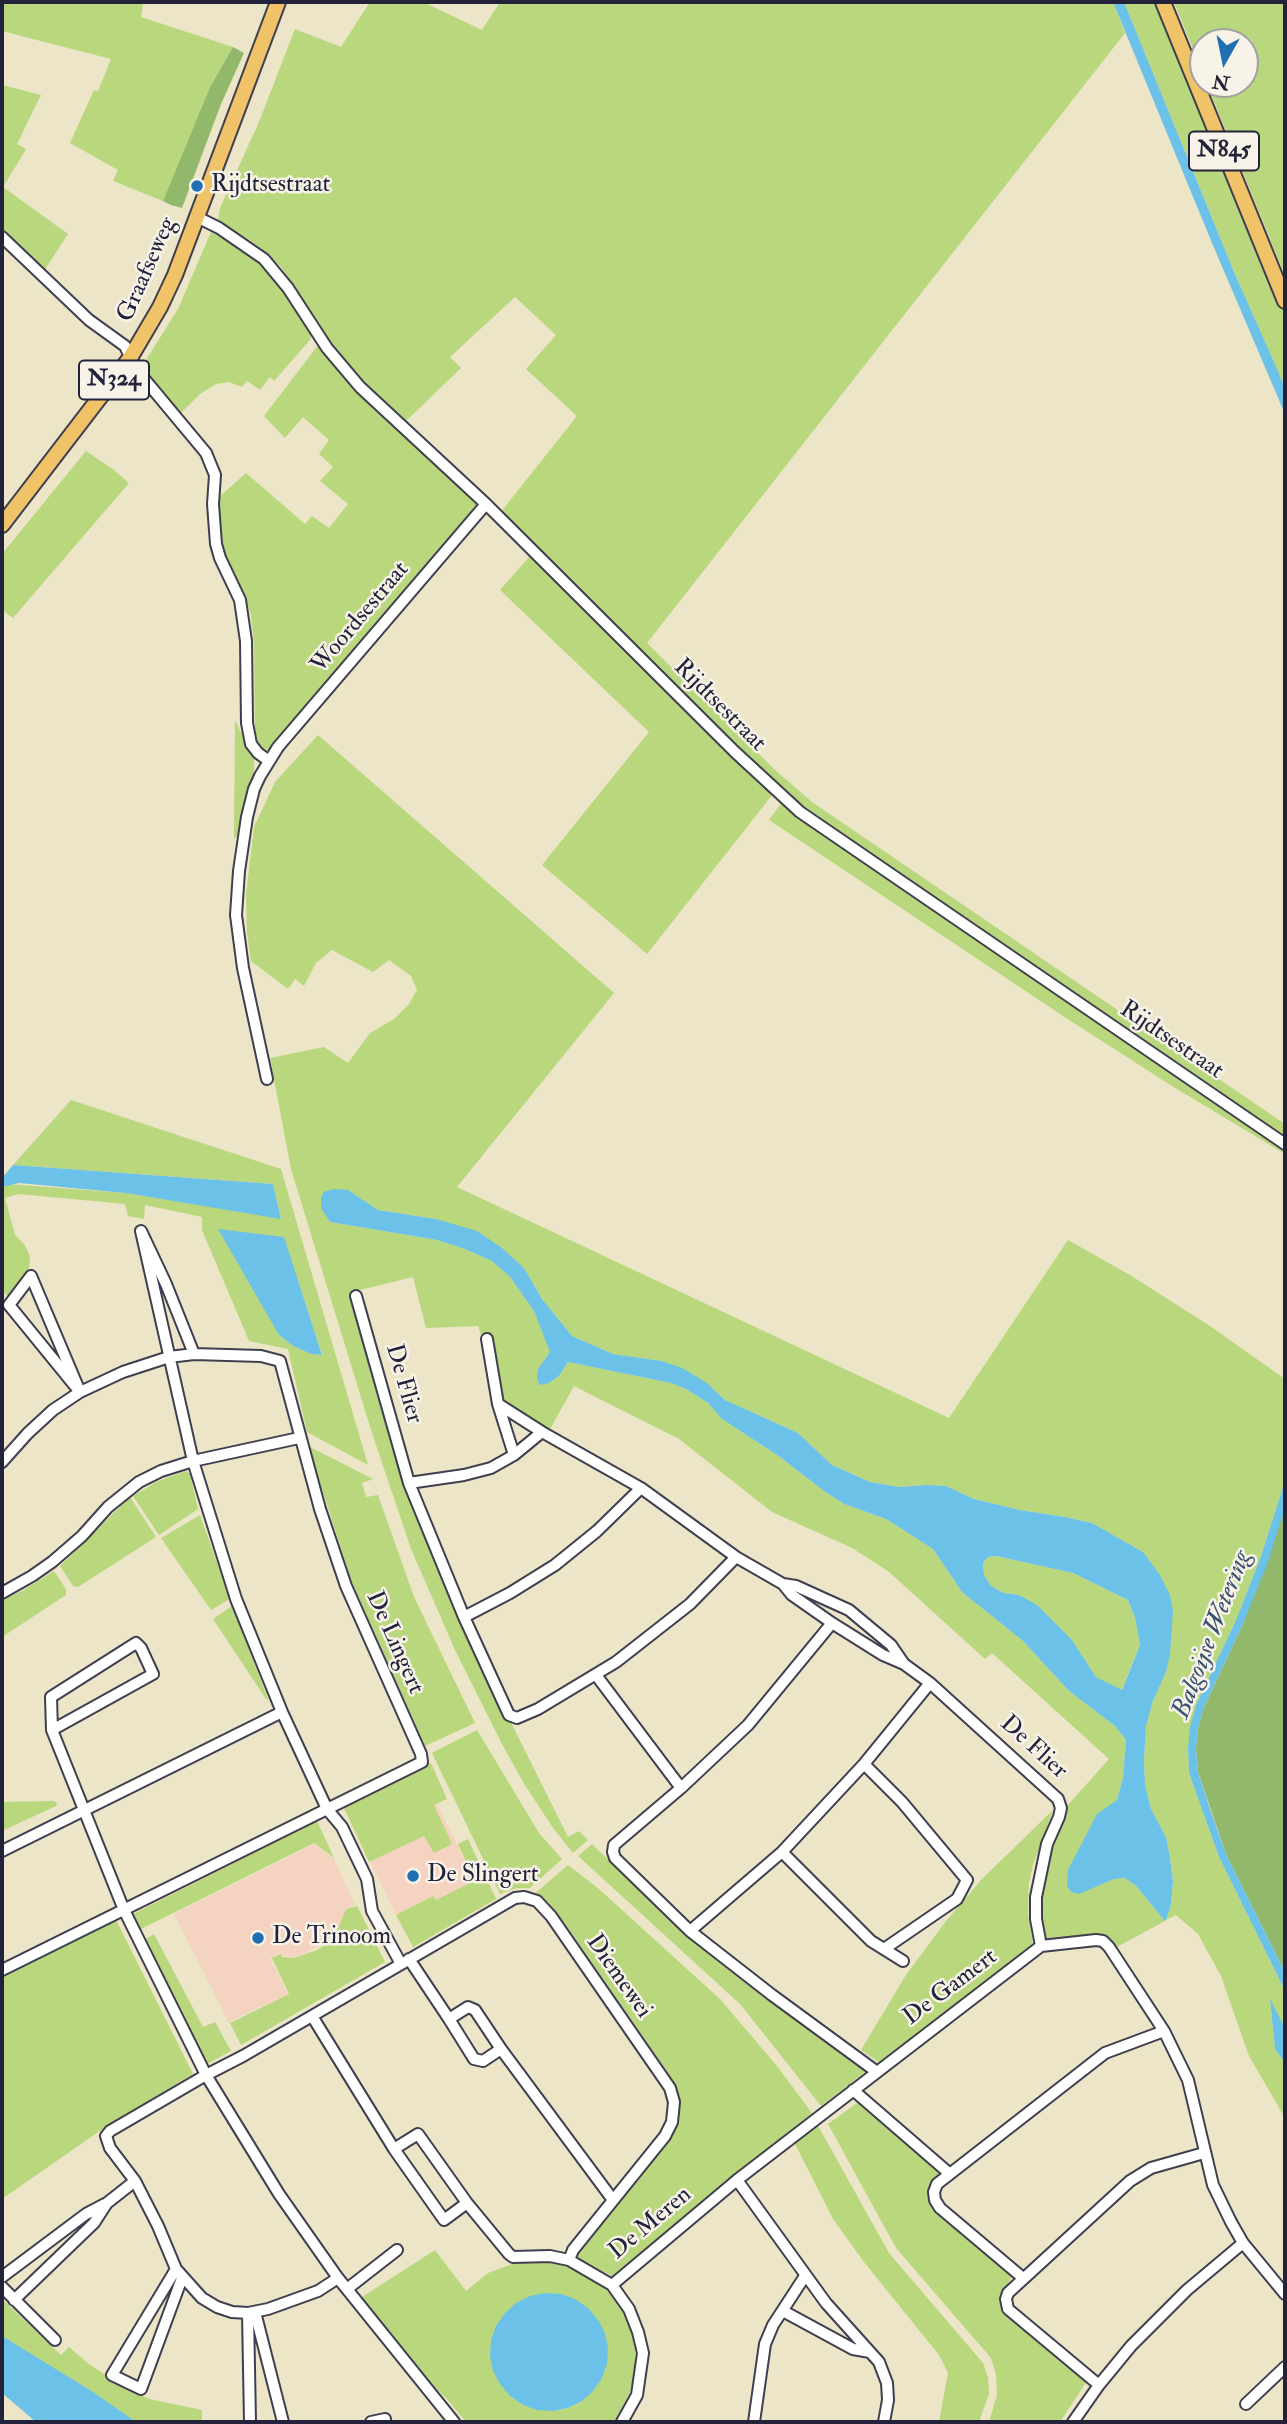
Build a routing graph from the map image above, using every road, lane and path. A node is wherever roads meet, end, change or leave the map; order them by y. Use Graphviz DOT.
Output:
graph roads {
  1 [pos="278,2"];
  2 [pos="1163,2"];
  3 [pos="197,218"];
  4 [pos="2,237"];
  5 [pos="1285,301"];
  6 [pos="130,358"];
  7 [pos="486,504"];
  8 [pos="2,526"];
  9 [pos="269,761"];
  10 [pos="267,1079"];
  11 [pos="1285,1144"];
  12 [pos="356,1296"];
  13 [pos="487,1339"];
  14 [pos="194,1354"];
  15 [pos="169,1357"];
  16 [pos="80,1392"];
  17 [pos="498,1404"];
  18 [pos="542,1432"];
  19 [pos="299,1438"];
  20 [pos="514,1455"];
  21 [pos="3,1460"];
  22 [pos="193,1461"];
  23 [pos="409,1483"];
  24 [pos="641,1488"];
  25 [pos="736,1558"];
  26 [pos="783,1584"];
  27 [pos="2,1592"];
  28 [pos="464,1617"];
  29 [pos="832,1623"];
  30 [pos="904,1664"];
  31 [pos="596,1675"];
  32 [pos="930,1683"];
  33 [pos="282,1712"];
  34 [pos="52,1730"];
  35 [pos="864,1764"];
  36 [pos="681,1788"];
  37 [pos="327,1809"];
  38 [pos="83,1810"];
  39 [pos="2,1851"];
  40 [pos="782,1852"];
  41 [pos="124,1910"];
  42 [pos="690,1931"];
  43 [pos="1041,1946"];
  44 [pos="884,1949"];
  45 [pos="405,1961"];
  46 [pos="902,1961"];
  47 [pos="2,1970"];
  48 [pos="312,2016"];
  49 [pos="449,2019"];
  50 [pos="1164,2031"];
  51 [pos="501,2049"];
  52 [pos="877,2071"];
  53 [pos="206,2075"];
  54 [pos="853,2090"];
  55 [pos="394,2149"];
  56 [pos="1205,2153"];
  57 [pos="950,2174"];
  58 [pos="737,2180"];
  59 [pos="135,2181"];
  60 [pos="613,2200"];
  61 [pos="107,2203"];
  62 [pos="467,2203"];
  63 [pos="1243,2243"];
  64 [pos="397,2250"];
  65 [pos="569,2260"];
  66 [pos="179,2273"];
  67 [pos="806,2276"];
  68 [pos="2,2277"];
  69 [pos="338,2278"];
  70 [pos="1023,2278"];
  71 [pos="612,2285"];
  72 [pos="2,2287"];
  73 [pos="347,2289"];
  74 [pos="1285,2294"];
  75 [pos="14,2300"];
  76 [pos="783,2311"];
  77 [pos="251,2313"];
  78 [pos="55,2340"];
  79 [pos="870,2352"];
  80 [pos="1285,2367"];
  81 [pos="1099,2385"];
  82 [pos="1246,2403"];
  83 [pos="385,2419"];
  84 [pos="250,2422"];
  85 [pos="284,2422"];
  86 [pos="371,2422"];
  87 [pos="454,2422"];
  88 [pos="622,2422"];
  89 [pos="754,2422"];
  90 [pos="884,2422"];
  91 [pos="1073,2422"];
  1 -- 3 [label="main road, Graafseweg / N324"];
  2 -- 5 [label="main road, N845"];
  3 -- 6 [label="main road, Graafseweg / N324"];
  3 -- 7 [label="street, Rijdtsestraat"];
  4 -- 6 [label="street"];
  6 -- 8 [label="main road, Graafseweg / N324"];
  6 -- 9 [label="street"];
  7 -- 9 [label="street, Woordsestraat"];
  7 -- 11 [label="street, Rijdtsestraat"];
  9 -- 10 [label="street, Woordsestraat"];
  12 -- 23 [label="street, De Flier"];
  13 -- 17 [label="street"];
  14 -- 15 [label="street, De Lingert"];
  14 -- 15 [label="street"];
  14 -- 19 [label="street, De Lingert"];
  15 -- 16 [label="street, De Lingert"];
  15 -- 22 [label="street"];
  16 -- 16 [label="street"];
  16 -- 21 [label="street, De Lingert"];
  17 -- 18 [label="street, De Flier"];
  17 -- 20 [label="street"];
  18 -- 20 [label="street"];
  18 -- 24 [label="street, De Flier"];
  19 -- 22 [label="street"];
  19 -- 37 [label="street, De Lingert"];
  20 -- 23 [label="street"];
  22 -- 27 [label="street"];
  22 -- 33 [label="street"];
  23 -- 28 [label="street, De Flier"];
  24 -- 25 [label="street, De Flier"];
  24 -- 28 [label="street"];
  25 -- 26 [label="street, De Flier"];
  25 -- 31 [label="street, De Flier"];
  26 -- 29 [label="street, De Flier"];
  26 -- 30 [label="street, De Flier"];
  28 -- 31 [label="street, De Flier"];
  29 -- 30 [label="street, De Flier"];
  29 -- 36 [label="street"];
  30 -- 32 [label="street, De Flier"];
  31 -- 36 [label="street"];
  32 -- 35 [label="street"];
  32 -- 43 [label="street, De Flier"];
  33 -- 37 [label="street"];
  33 -- 38 [label="street"];
  34 -- 34 [label="street"];
  34 -- 38 [label="street"];
  35 -- 40 [label="street"];
  35 -- 44 [label="street"];
  36 -- 42 [label="street"];
  37 -- 41 [label="street, De Lingert"];
  37 -- 45 [label="street"];
  38 -- 39 [label="street"];
  38 -- 41 [label="street"];
  40 -- 42 [label="street"];
  40 -- 44 [label="street"];
  41 -- 47 [label="street, De Lingert"];
  41 -- 53 [label="street"];
  42 -- 52 [label="street"];
  43 -- 50 [label="street"];
  43 -- 52 [label="street, De Gamert"];
  44 -- 46 [label="street"];
  45 -- 48 [label="street, Diemewei"];
  45 -- 49 [label="street"];
  45 -- 60 [label="street, Diemewei"];
  48 -- 53 [label="street, Diemewei"];
  48 -- 55 [label="street"];
  49 -- 51 [label="street"];
  49 -- 51 [label="street"];
  50 -- 56 [label="street"];
  50 -- 57 [label="street"];
  51 -- 60 [label="street"];
  52 -- 54 [label="street, De Gamert"];
  53 -- 59 [label="street, Diemewei"];
  53 -- 69 [label="street"];
  54 -- 57 [label="street"];
  54 -- 58 [label="street, De Meren"];
  55 -- 62 [label="street"];
  55 -- 62 [label="street"];
  56 -- 63 [label="street"];
  56 -- 70 [label="street"];
  57 -- 70 [label="street"];
  58 -- 67 [label="street"];
  58 -- 71 [label="street, De Meren"];
  59 -- 61 [label="street"];
  59 -- 66 [label="street, Diemewei"];
  60 -- 65 [label="street, Diemewei"];
  61 -- 68 [label="street"];
  61 -- 75 [label="street"];
  62 -- 65 [label="street"];
  63 -- 74 [label="street"];
  63 -- 81 [label="street"];
  64 -- 73 [label="street"];
  65 -- 71 [label="street"];
  66 -- 66 [label="street"];
  66 -- 77 [label="street, Diemewei"];
  67 -- 76 [label="street"];
  67 -- 79 [label="street"];
  69 -- 73 [label="street"];
  69 -- 77 [label="street"];
  70 -- 81 [label="street"];
  71 -- 88 [label="street, De Meren"];
  72 -- 75 [label="street"];
  73 -- 87 [label="street"];
  75 -- 78 [label="street"];
  76 -- 79 [label="street"];
  76 -- 89 [label="street"];
  77 -- 84 [label="street"];
  77 -- 85 [label="street"];
  79 -- 90 [label="street"];
  80 -- 82 [label="street"];
  81 -- 91 [label="street"];
  83 -- 86 [label="street"];
}
